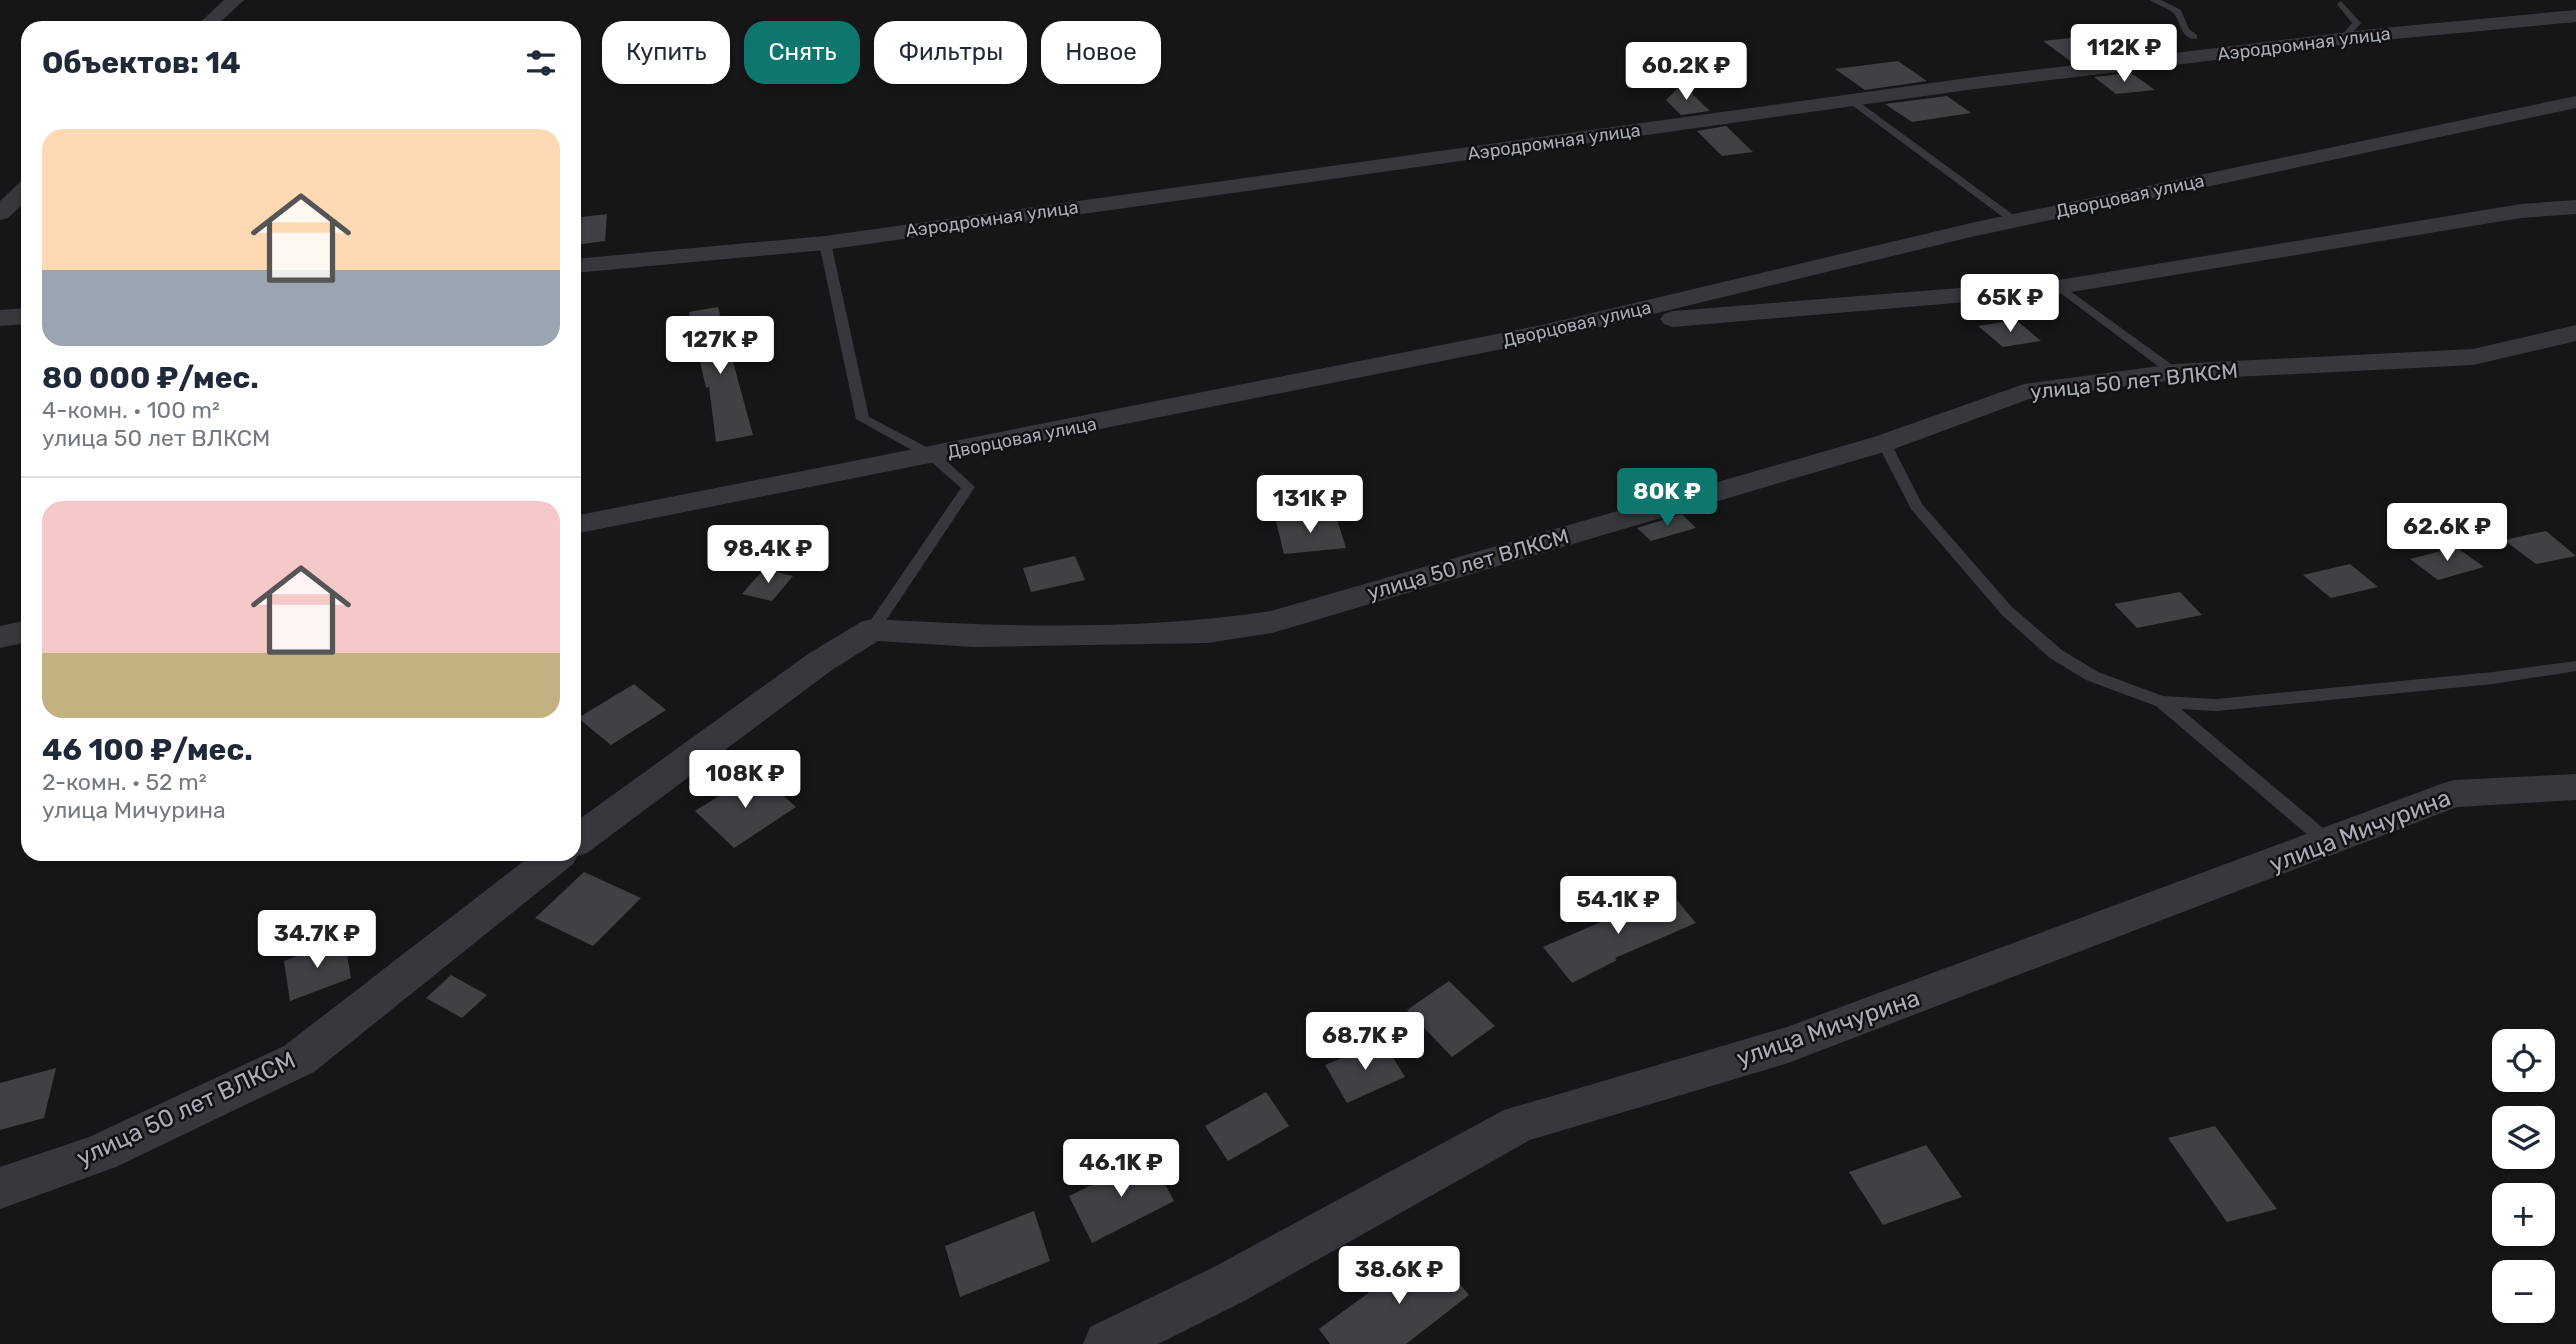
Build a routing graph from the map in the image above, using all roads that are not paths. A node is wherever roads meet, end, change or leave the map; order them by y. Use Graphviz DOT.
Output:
graph roads {
  1 [pos="235,0"];
  2 [pos="2154,0"];
  3 [pos="2342,4"];
  4 [pos="2576,16"];
  5 [pos="210,21"];
  6 [pos="2194,37"];
  7 [pos="2344,39"];
  8 [pos="1852,101"];
  9 [pos="2576,102"];
  10 [pos="21,194"];
  11 [pos="2576,207"];
  12 [pos="0,213"];
  13 [pos="2015,221"];
  14 [pos="825,243"];
  15 [pos="581,265"];
  16 [pos="2059,287"];
  17 [pos="21,316"];
  18 [pos="0,318"];
  19 [pos="1567,327"];
  20 [pos="2576,333"];
  21 [pos="2174,372"];
  22 [pos="1884,443"];
  23 [pos="933,456"];
  24 [pos="581,524"];
  25 [pos="872,630"];
  26 [pos="21,632"];
  27 [pos="0,637"];
  28 [pos="2576,666"];
  29 [pos="2162,702"];
  30 [pos="2576,787"];
  31 [pos="581,838"];
  32 [pos="2329,844"];
  33 [pos="551,861"];
  34 [pos="0,1188"];
  35 [pos="1107,1344"];
  1 -- 5 [label="street"];
  2 -- 6 [label="lane"];
  3 -- 7 [label="lane"];
  4 -- 7 [label="street, Аэродромная улица"];
  7 -- 8 [label="street, Аэродромная улица"];
  8 -- 13 [label="lane"];
  8 -- 14 [label="street, Аэродромная улица"];
  9 -- 13 [label="street, Дворцовая улица"];
  10 -- 12 [label="street"];
  11 -- 16 [label="street"];
  13 -- 19 [label="street, Дворцовая улица"];
  14 -- 15 [label="street, Аэродромная улица"];
  14 -- 23 [label="lane"];
  16 -- 19 [label="street"];
  16 -- 21 [label="lane"];
  17 -- 18 [label="street"];
  19 -- 23 [label="street, Дворцовая улица"];
  20 -- 21 [label="street, улица 50 лет ВЛКСМ"];
  21 -- 22 [label="street, улица 50 лет ВЛКСМ"];
  22 -- 25 [label="street, улица 50 лет ВЛКСМ"];
  22 -- 29 [label="lane"];
  23 -- 24 [label="street, Дворцовая улица"];
  23 -- 25 [label="lane"];
  25 -- 31 [label="street"];
  26 -- 27 [label="street"];
  28 -- 29 [label="lane"];
  29 -- 32 [label="lane"];
  30 -- 32 [label="street, улица Мичурина"];
  32 -- 35 [label="street, улица Мичурина"];
  33 -- 34 [label="street, улица 50 лет ВЛКСМ"];
}
